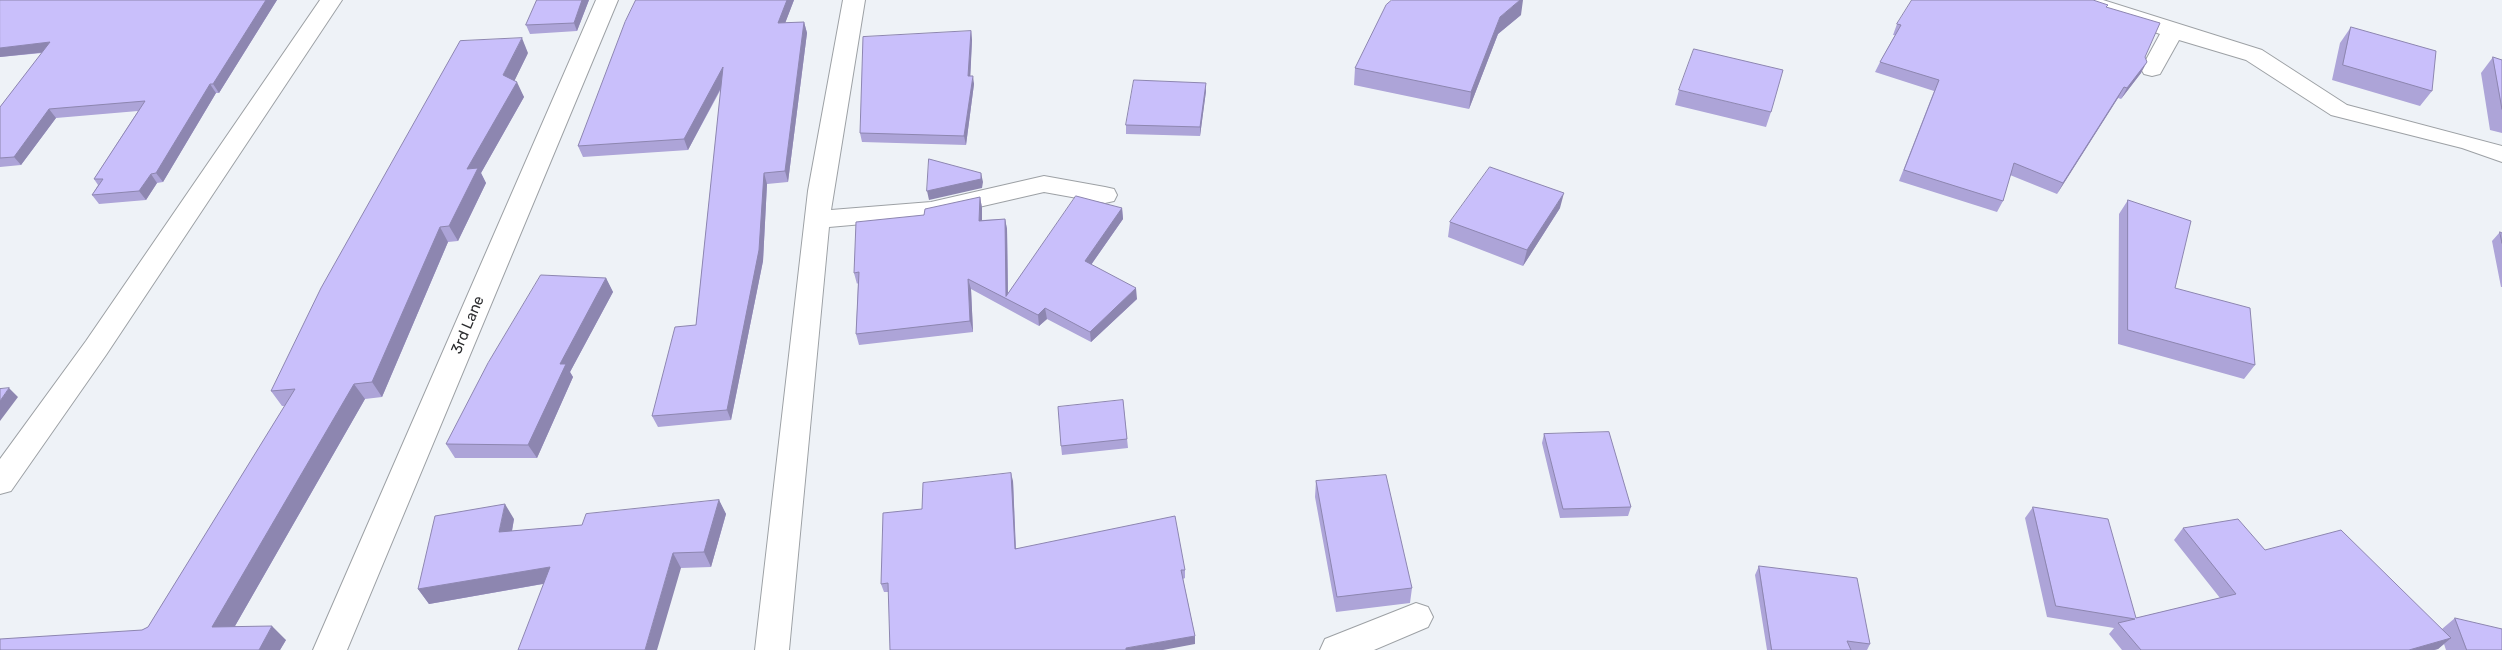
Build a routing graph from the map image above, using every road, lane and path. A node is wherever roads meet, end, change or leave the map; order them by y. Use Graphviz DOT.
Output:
graph roads {
  1 [pos="331,0"];
  2 [pos="607,0"];
  3 [pos="854,0"];
  4 [pos="2082,0"];
  5 [pos="2173,31"];
  6 [pos="2152,70"];
  7 [pos="2502,154"];
  8 [pos="1105,195"];
  9 [pos="817,220"];
  10 [pos="0,482"];
  11 [pos="1416,616"];
  12 [pos="330,650"];
  13 [pos="772,650"];
  14 [pos="1337,650"];
  1 -- 10 [label="street"];
  2 -- 12 [label="street, 3rd Lane"];
  3 -- 9 [label="street"];
  4 -- 5 [label="street"];
  5 -- 6 [label="street"];
  5 -- 7 [label="street"];
  8 -- 9 [label="street"];
  9 -- 13 [label="street"];
  11 -- 14 [label="street"];
}
